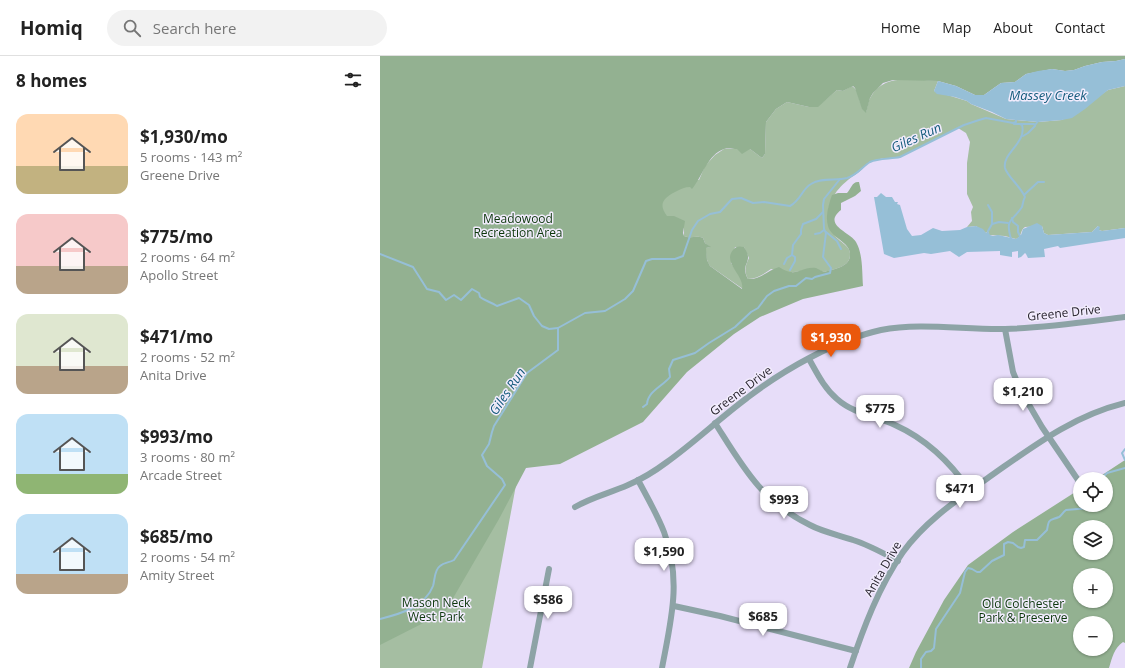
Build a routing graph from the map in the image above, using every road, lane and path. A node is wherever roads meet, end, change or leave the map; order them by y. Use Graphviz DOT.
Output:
graph roads {
  1 [pos="1125,317"];
  2 [pos="1005,329"];
  3 [pos="809,359"];
  4 [pos="1125,403"];
  5 [pos="715,423"];
  6 [pos="1048,436"];
  7 [pos="1073,473"];
  8 [pos="638,480"];
  9 [pos="970,491"];
  10 [pos="575,507"];
  11 [pos="898,561"];
  12 [pos="549,569"];
  13 [pos="674,606"];
  14 [pos="856,652"];
  15 [pos="530,668"];
  16 [pos="662,668"];
  17 [pos="850,668"];
  1 -- 2 [label="street, Greene Drive"];
  2 -- 3 [label="street, Greene Drive"];
  2 -- 6 [label="street"];
  3 -- 5 [label="street, Greene Drive"];
  3 -- 9 [label="street"];
  4 -- 6 [label="street, Anita Drive"];
  5 -- 8 [label="street, Greene Drive"];
  5 -- 11 [label="street"];
  6 -- 7 [label="street"];
  6 -- 9 [label="street, Anita Drive"];
  8 -- 10 [label="street, Greene Drive"];
  8 -- 13 [label="street"];
  9 -- 11 [label="street, Anita Drive"];
  11 -- 14 [label="street, Anita Drive"];
  12 -- 15 [label="street"];
  13 -- 14 [label="street"];
  13 -- 16 [label="street"];
  14 -- 17 [label="street, Anita Drive"];
}
